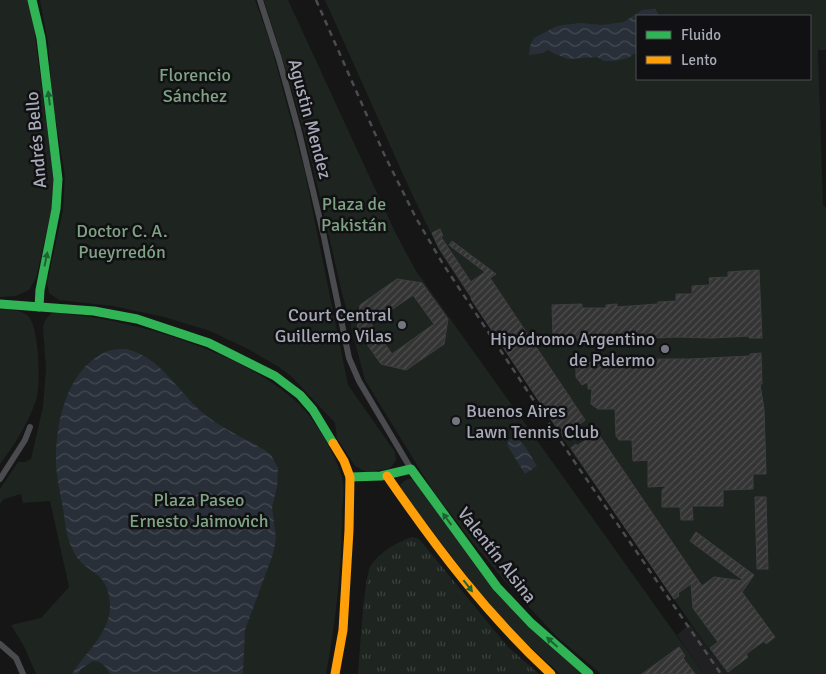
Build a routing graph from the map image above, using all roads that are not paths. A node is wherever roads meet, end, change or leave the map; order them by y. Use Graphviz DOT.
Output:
graph roads {
  1 [pos="32,0"];
  2 [pos="260,0"];
  3 [pos="0,304"];
  4 [pos="39,307"];
  5 [pos="30,427"];
  6 [pos="411,469"];
  7 [pos="388,476"];
  8 [pos="350,477"];
  9 [pos="0,479"];
  10 [pos="0,644"];
  11 [pos="23,674"];
  12 [pos="335,674"];
  13 [pos="551,674"];
  14 [pos="589,674"];
  4 -- 1 [label="main road, Andrés Bello, one-way"];
  2 -- 6 [label="street, Agustin Mendez"];
  3 -- 4 [label="main road"];
  4 -- 8 [label="main road"];
  5 -- 9 [label="street"];
  6 -- 7 [label="main road"];
  14 -- 6 [label="main road, Valentín Alsina, one-way"];
  7 -- 8 [label="main road"];
  7 -- 13 [label="main road, one-way"];
  8 -- 12 [label="main road"];
  10 -- 11 [label="street"];
}
